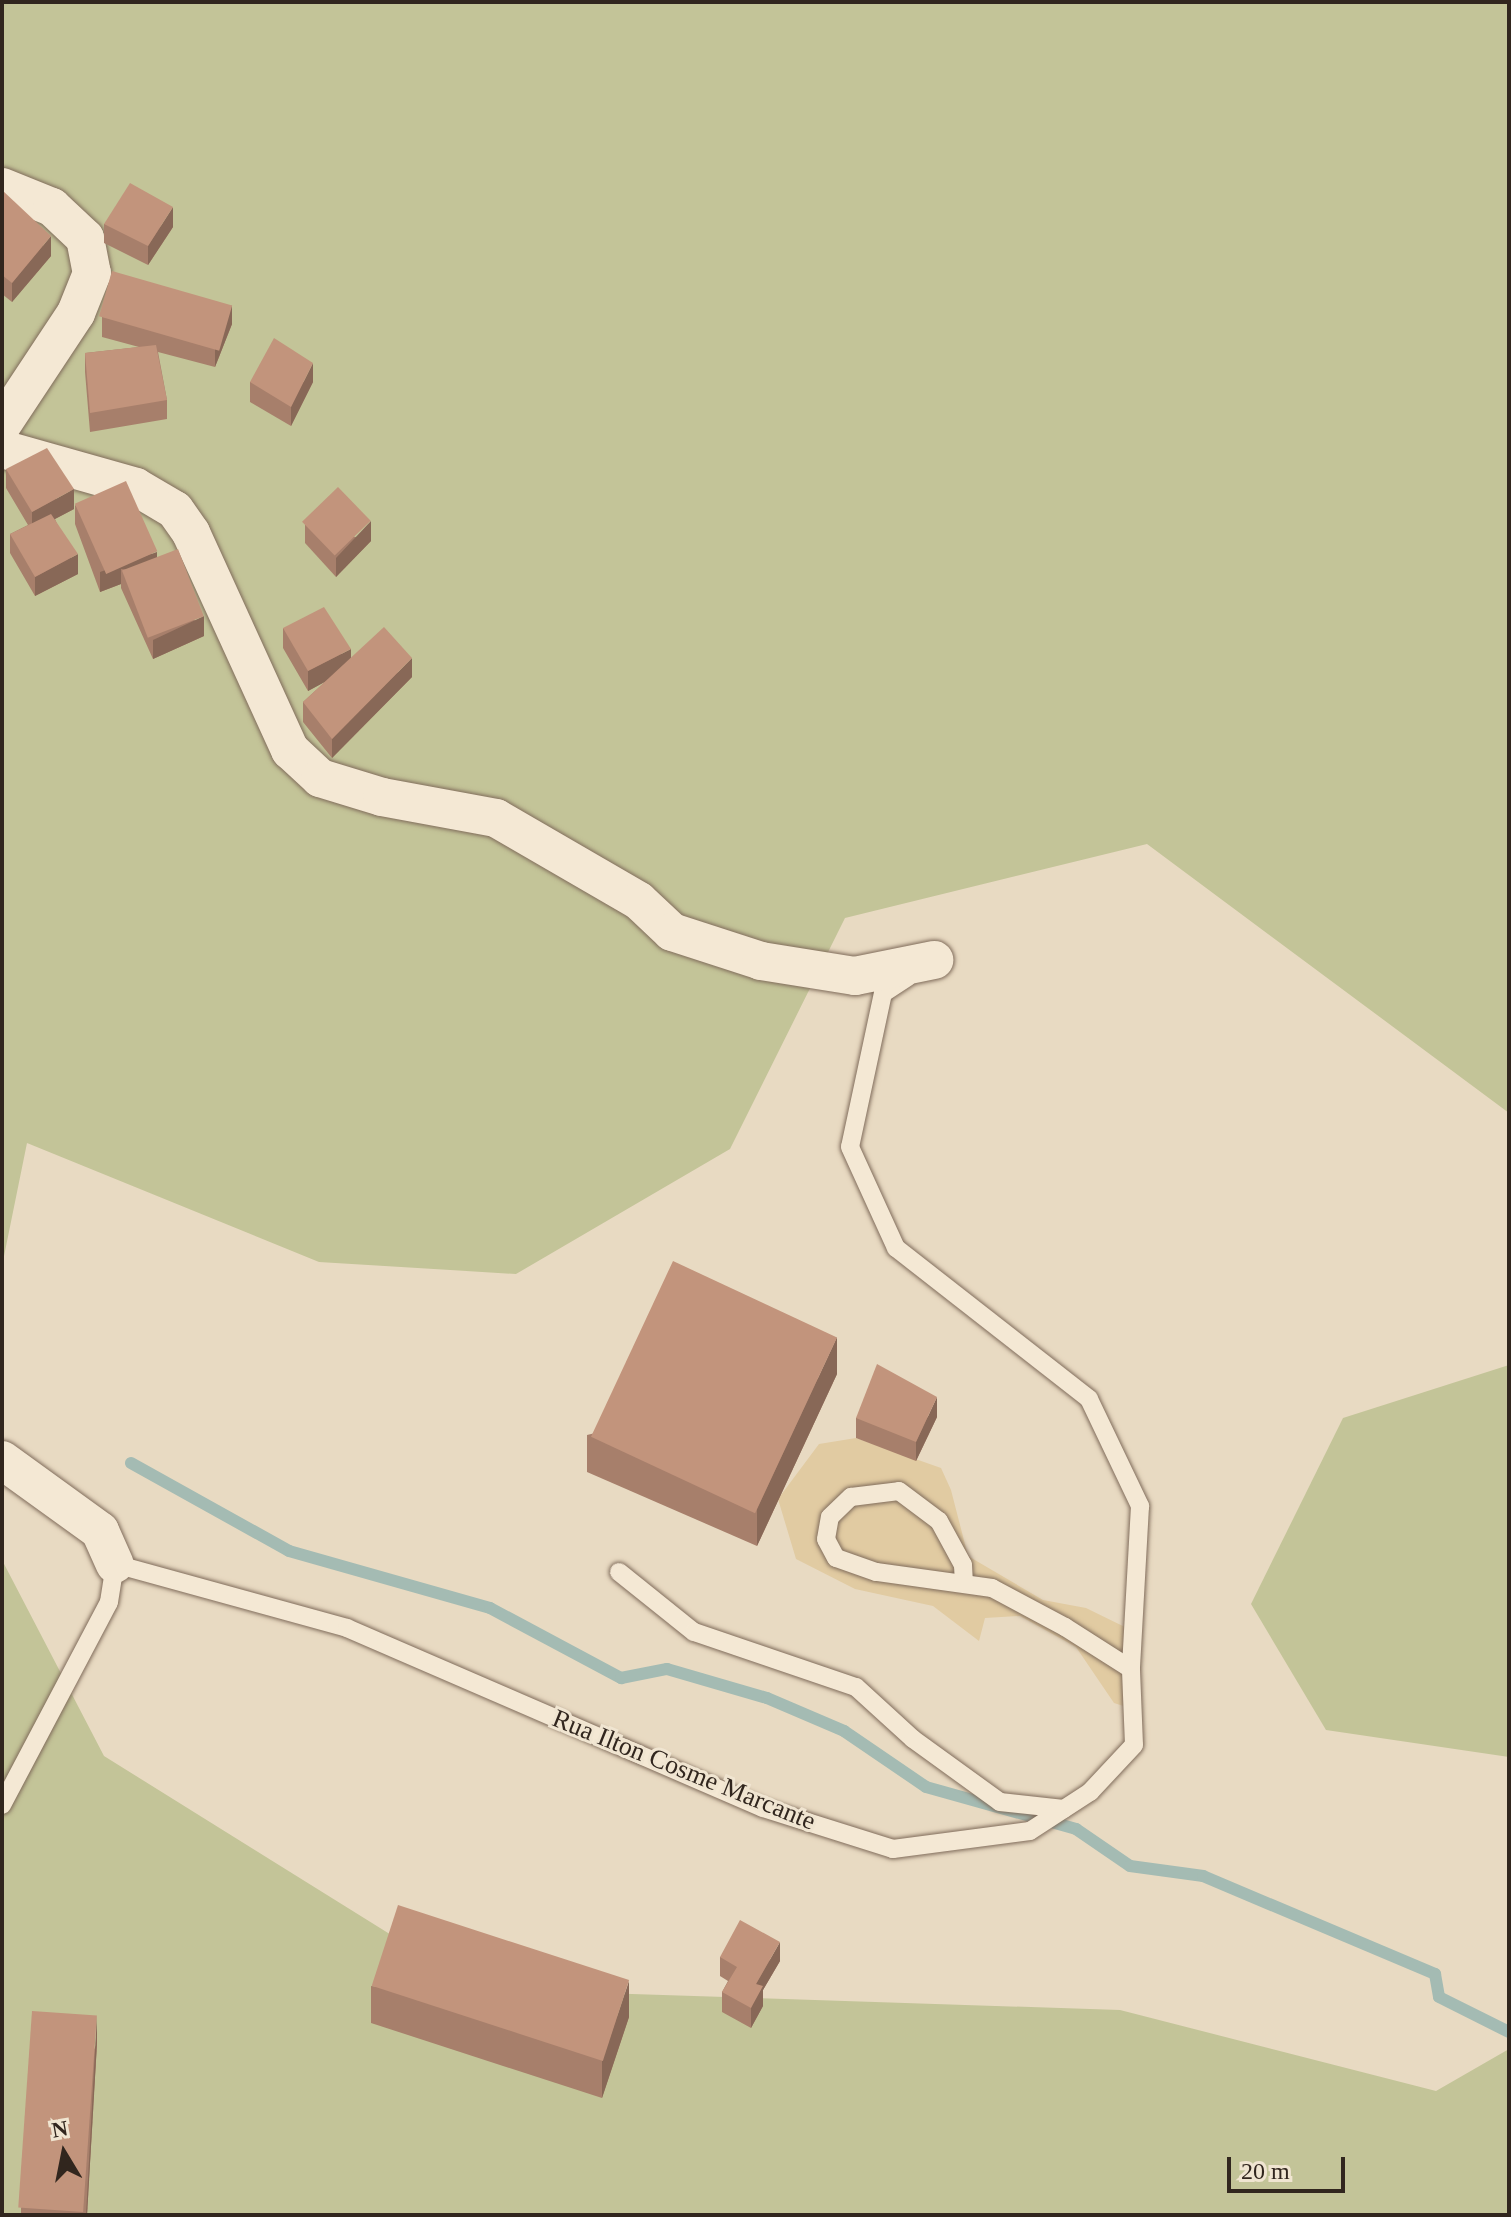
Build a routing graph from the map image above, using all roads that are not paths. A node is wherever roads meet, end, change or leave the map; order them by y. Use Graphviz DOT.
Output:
graph roads {
  1 [pos="2,187"];
  2 [pos="2,425"];
  3 [pos="2,449"];
  4 [pos="934,960"];
  5 [pos="2,1460"];
  6 [pos="115,1564"];
  7 [pos="619,1572"];
  8 [pos="964,1583"];
  9 [pos="1131,1669"];
  10 [pos="2,1805"];
  11 [pos="1064,1809"];
  1 -- 2 [label="street"];
  3 -- 4 [label="street"];
  4 -- 9 [label="lane, Rua Ilton Cosme Marcante"];
  5 -- 6 [label="street"];
  6 -- 10 [label="lane"];
  6 -- 11 [label="lane, Rua Ilton Cosme Marcante"];
  7 -- 11 [label="lane"];
  8 -- 8 [label="lane"];
  8 -- 9 [label="lane"];
  9 -- 11 [label="lane, Rua Ilton Cosme Marcante"];
}
